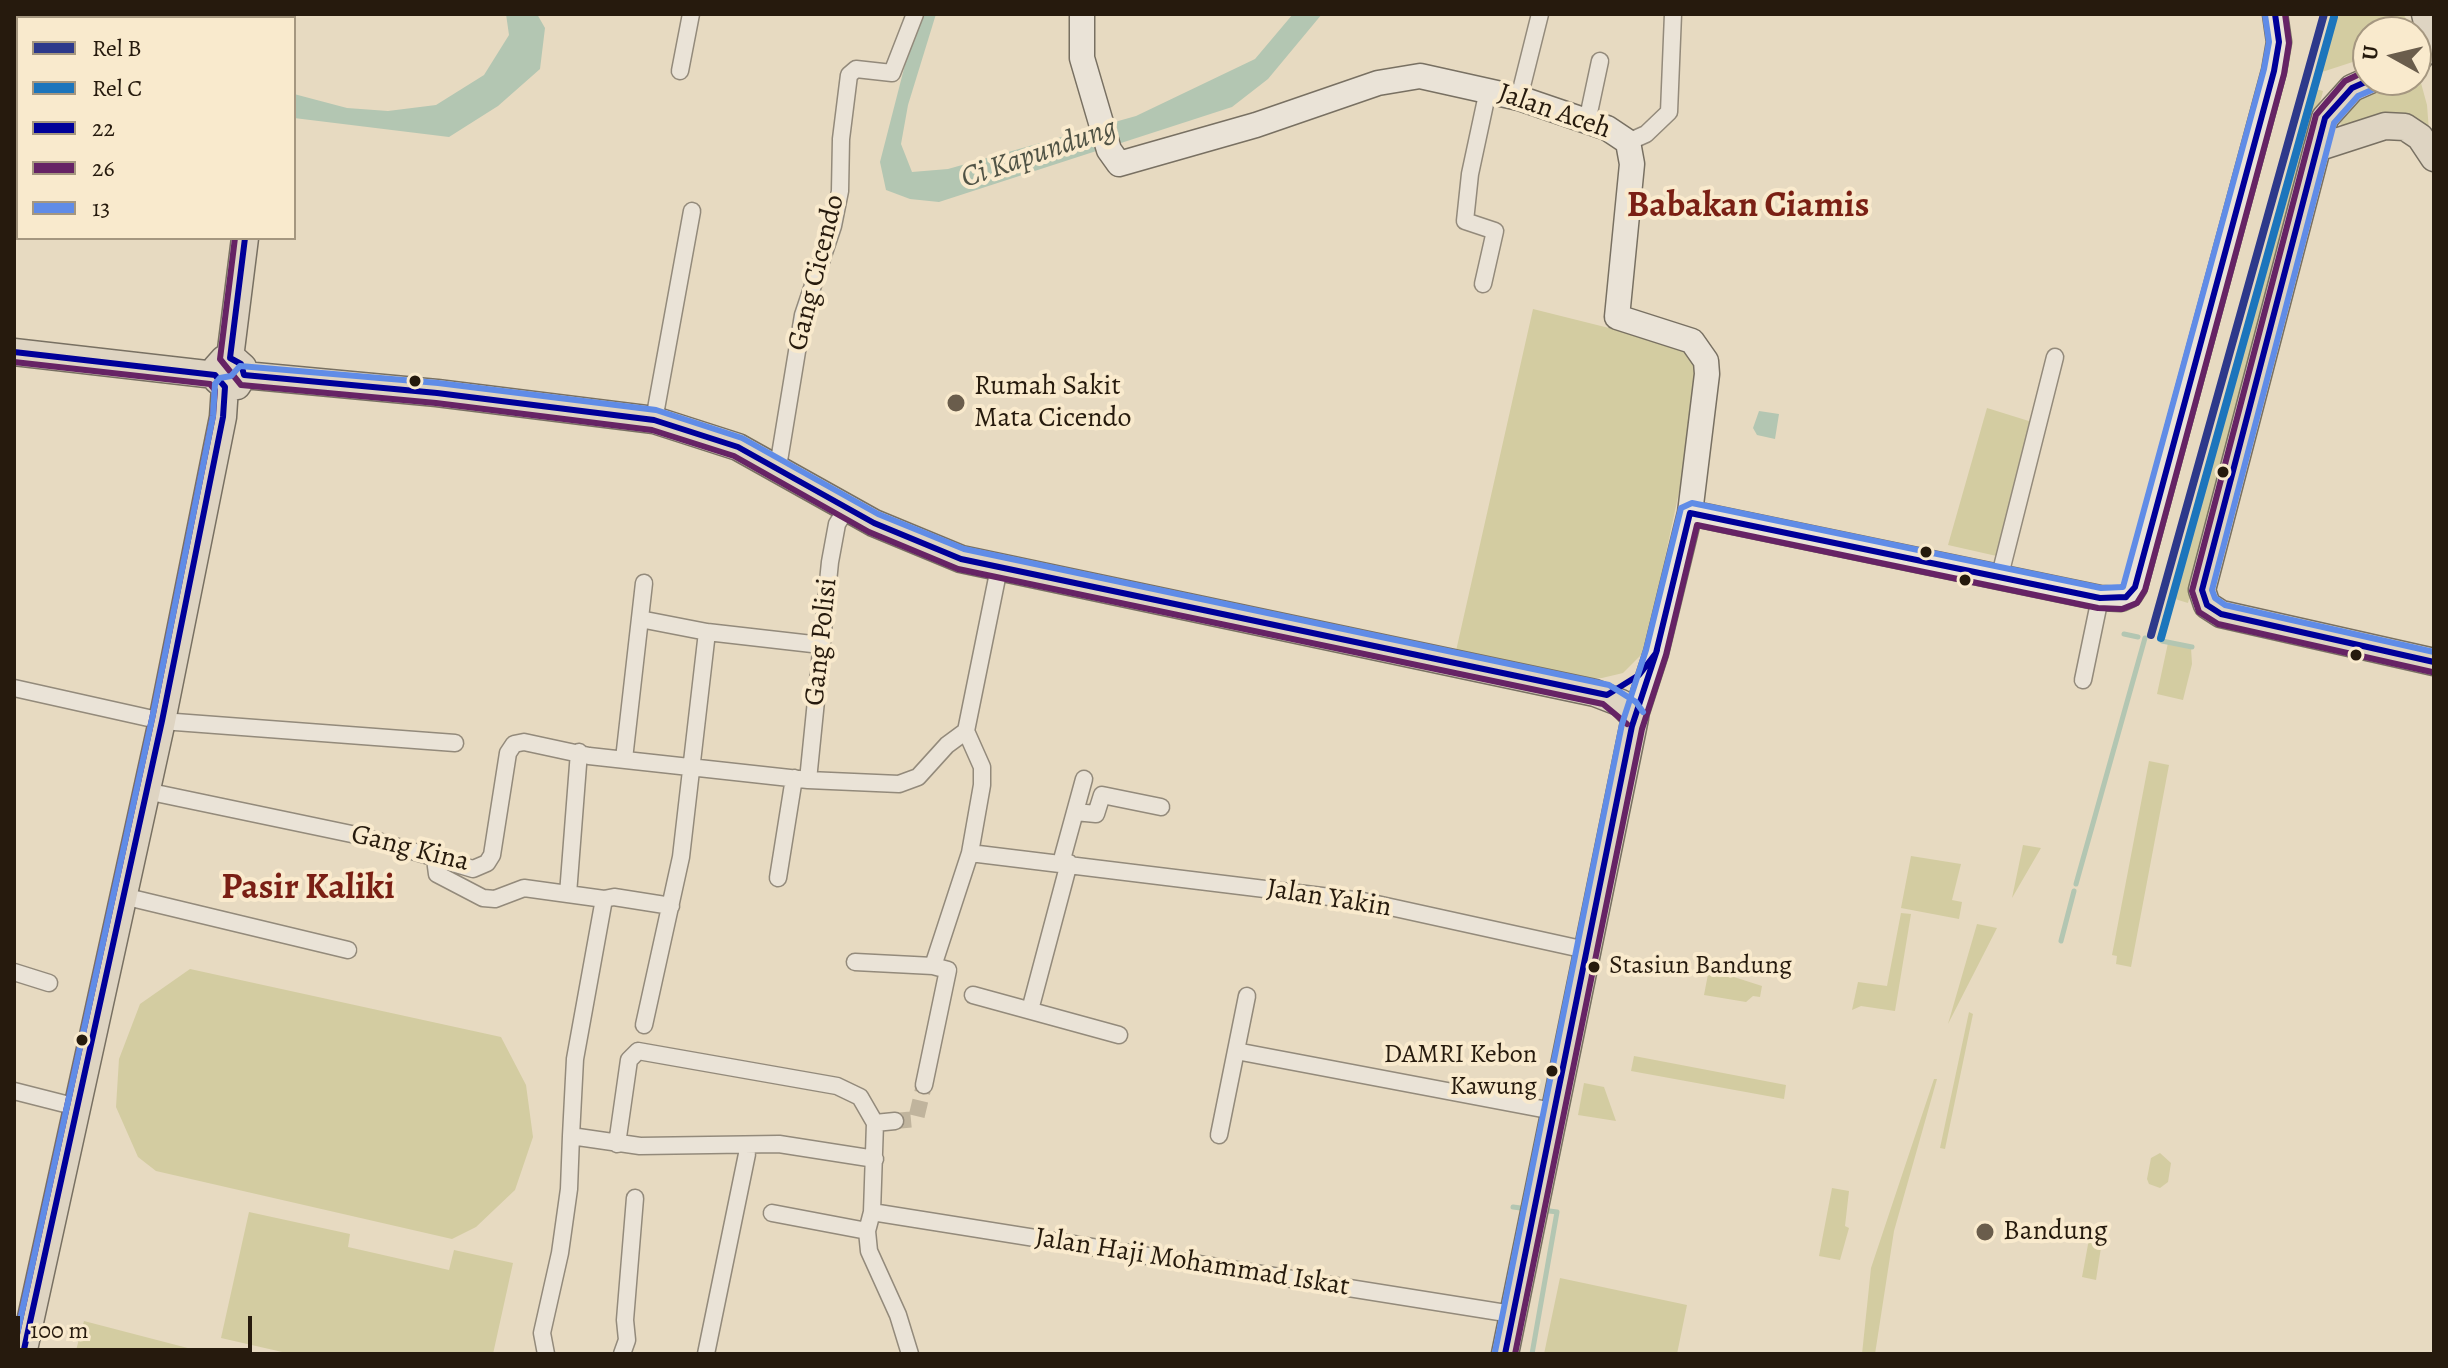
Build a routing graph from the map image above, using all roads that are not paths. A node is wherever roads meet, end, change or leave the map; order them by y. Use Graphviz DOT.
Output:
graph roads {
  1 [pos="691,14"];
  2 [pos="915,14"];
  3 [pos="1082,14"];
  4 [pos="1540,14"];
  5 [pos="1673,14"];
  6 [pos="2275,14"];
  7 [pos="1600,61"];
  8 [pos="680,71"];
  9 [pos="2352,88"];
  10 [pos="1488,90"];
  11 [pos="1519,98"];
  12 [pos="1587,122"];
  13 [pos="1628,142"];
  14 [pos="2317,148"];
  15 [pos="2434,158"];
  16 [pos="692,211"];
  17 [pos="245,240"];
  18 [pos="1483,284"];
  19 [pos="14,352"];
  20 [pos="2055,357"];
  21 [pos="229,374"];
  22 [pos="654,420"];
  23 [pos="778,467"];
  24 [pos="847,508"];
  25 [pos="1690,513"];
  26 [pos="999,568"];
  27 [pos="2002,569"];
  28 [pos="644,583"];
  29 [pos="2100,598"];
  30 [pos="640,619"];
  31 [pos="707,632"];
  32 [pos="821,645"];
  33 [pos="1656,653"];
  34 [pos="2434,662"];
  35 [pos="2083,680"];
  36 [pos="14,688"];
  37 [pos="1607,695"];
  38 [pos="1635,718"];
  39 [pos="162,721"];
  40 [pos="966,731"];
  41 [pos="455,743"];
  42 [pos="579,752"];
  43 [pos="624,759"];
  44 [pos="692,766"];
  45 [pos="801,779"];
  46 [pos="1084,779"];
  47 [pos="146,791"];
  48 [pos="1161,807"];
  49 [pos="1075,812"];
  50 [pos="970,853"];
  51 [pos="435,859"];
  52 [pos="1065,863"];
  53 [pos="778,878"];
  54 [pos="568,894"];
  55 [pos="123,896"];
  56 [pos="604,899"];
  57 [pos="671,906"];
  58 [pos="348,950"];
  59 [pos="1586,950"];
  60 [pos="855,962"];
  61 [pos="933,966"];
  62 [pos="14,972"];
  63 [pos="49,983"];
  64 [pos="973,995"];
  65 [pos="1247,996"];
  66 [pos="1030,1010"];
  67 [pos="644,1025"];
  68 [pos="1119,1035"];
  69 [pos="1236,1051"];
  70 [pos="924,1085"];
  71 [pos="14,1091"];
  72 [pos="77,1107"];
  73 [pos="1553,1111"];
  74 [pos="895,1121"];
  75 [pos="875,1123"];
  76 [pos="1219,1135"];
  77 [pos="571,1136"];
  78 [pos="617,1144"];
  79 [pos="747,1154"];
  80 [pos="875,1159"];
  81 [pos="635,1198"];
  82 [pos="872,1212"];
  83 [pos="772,1213"];
  84 [pos="867,1231"];
  85 [pos="1512,1314"];
  86 [pos="23,1354"];
  87 [pos="546,1354"];
  88 [pos="622,1354"];
  89 [pos="706,1354"];
  90 [pos="910,1354"];
  91 [pos="1505,1354"];
  1 -- 8 [label="street"];
  2 -- 23 [label="street, Gang Cicendo"];
  3 -- 10 [label="main road, Jalan Aceh"];
  4 -- 11 [label="street"];
  5 -- 13 [label="street"];
  6 -- 29 [label="main road"];
  7 -- 12 [label="street"];
  9 -- 14 [label="main road"];
  10 -- 11 [label="main road, Jalan Aceh"];
  10 -- 18 [label="street"];
  11 -- 12 [label="main road, Jalan Aceh"];
  12 -- 13 [label="main road, Jalan Aceh"];
  13 -- 25 [label="main road, Jalan Aceh"];
  14 -- 15 [label="main road"];
  14 -- 34 [label="main road"];
  16 -- 22 [label="street"];
  17 -- 21 [label="main road"];
  19 -- 21 [label="main road"];
  20 -- 27 [label="street"];
  21 -- 22 [label="main road"];
  21 -- 39 [label="main road"];
  22 -- 23 [label="main road"];
  23 -- 24 [label="main road"];
  24 -- 26 [label="main road"];
  24 -- 32 [label="street, Gang Polisi"];
  25 -- 27 [label="main road"];
  25 -- 33 [label="main road, Jalan Aceh"];
  26 -- 37 [label="main road"];
  26 -- 40 [label="street"];
  27 -- 29 [label="main road"];
  28 -- 30 [label="street"];
  29 -- 35 [label="street"];
  30 -- 31 [label="street"];
  30 -- 43 [label="street"];
  31 -- 32 [label="street"];
  31 -- 44 [label="street"];
  32 -- 45 [label="street, Gang Polisi"];
  33 -- 37 [label="main road"];
  33 -- 38 [label="main road, Jalan Aceh"];
  36 -- 39 [label="street"];
  37 -- 38 [label="main road"];
  38 -- 59 [label="main road"];
  39 -- 41 [label="street"];
  39 -- 47 [label="main road"];
  40 -- 45 [label="street"];
  40 -- 50 [label="street"];
  42 -- 43 [label="street"];
  42 -- 51 [label="street, Gang Kina"];
  42 -- 54 [label="street"];
  43 -- 44 [label="street"];
  44 -- 45 [label="street"];
  44 -- 57 [label="street"];
  45 -- 53 [label="street, Gang Polisi"];
  46 -- 49 [label="street"];
  47 -- 51 [label="street, Gang Kina"];
  47 -- 55 [label="main road"];
  48 -- 49 [label="street"];
  49 -- 52 [label="street"];
  50 -- 52 [label="street, Jalan Yakin"];
  50 -- 61 [label="street"];
  51 -- 54 [label="street"];
  52 -- 59 [label="street, Jalan Yakin"];
  52 -- 66 [label="street"];
  54 -- 56 [label="street"];
  55 -- 58 [label="street"];
  55 -- 72 [label="main road"];
  56 -- 57 [label="street"];
  56 -- 77 [label="street"];
  57 -- 67 [label="street"];
  59 -- 73 [label="main road"];
  60 -- 61 [label="street"];
  61 -- 70 [label="street"];
  62 -- 63 [label="street"];
  64 -- 66 [label="street"];
  65 -- 69 [label="street"];
  66 -- 68 [label="street"];
  69 -- 73 [label="street"];
  69 -- 76 [label="street"];
  71 -- 72 [label="street"];
  72 -- 86 [label="main road"];
  73 -- 85 [label="main road"];
  74 -- 75 [label="street"];
  75 -- 78 [label="street"];
  75 -- 80 [label="street"];
  77 -- 78 [label="street"];
  77 -- 87 [label="street"];
  78 -- 80 [label="street"];
  79 -- 89 [label="street"];
  80 -- 82 [label="street"];
  81 -- 88 [label="street"];
  82 -- 84 [label="street"];
  82 -- 85 [label="street, Jalan Haji Mohammad Iskat"];
  83 -- 84 [label="street"];
  84 -- 90 [label="street"];
  85 -- 91 [label="main road"];
}
